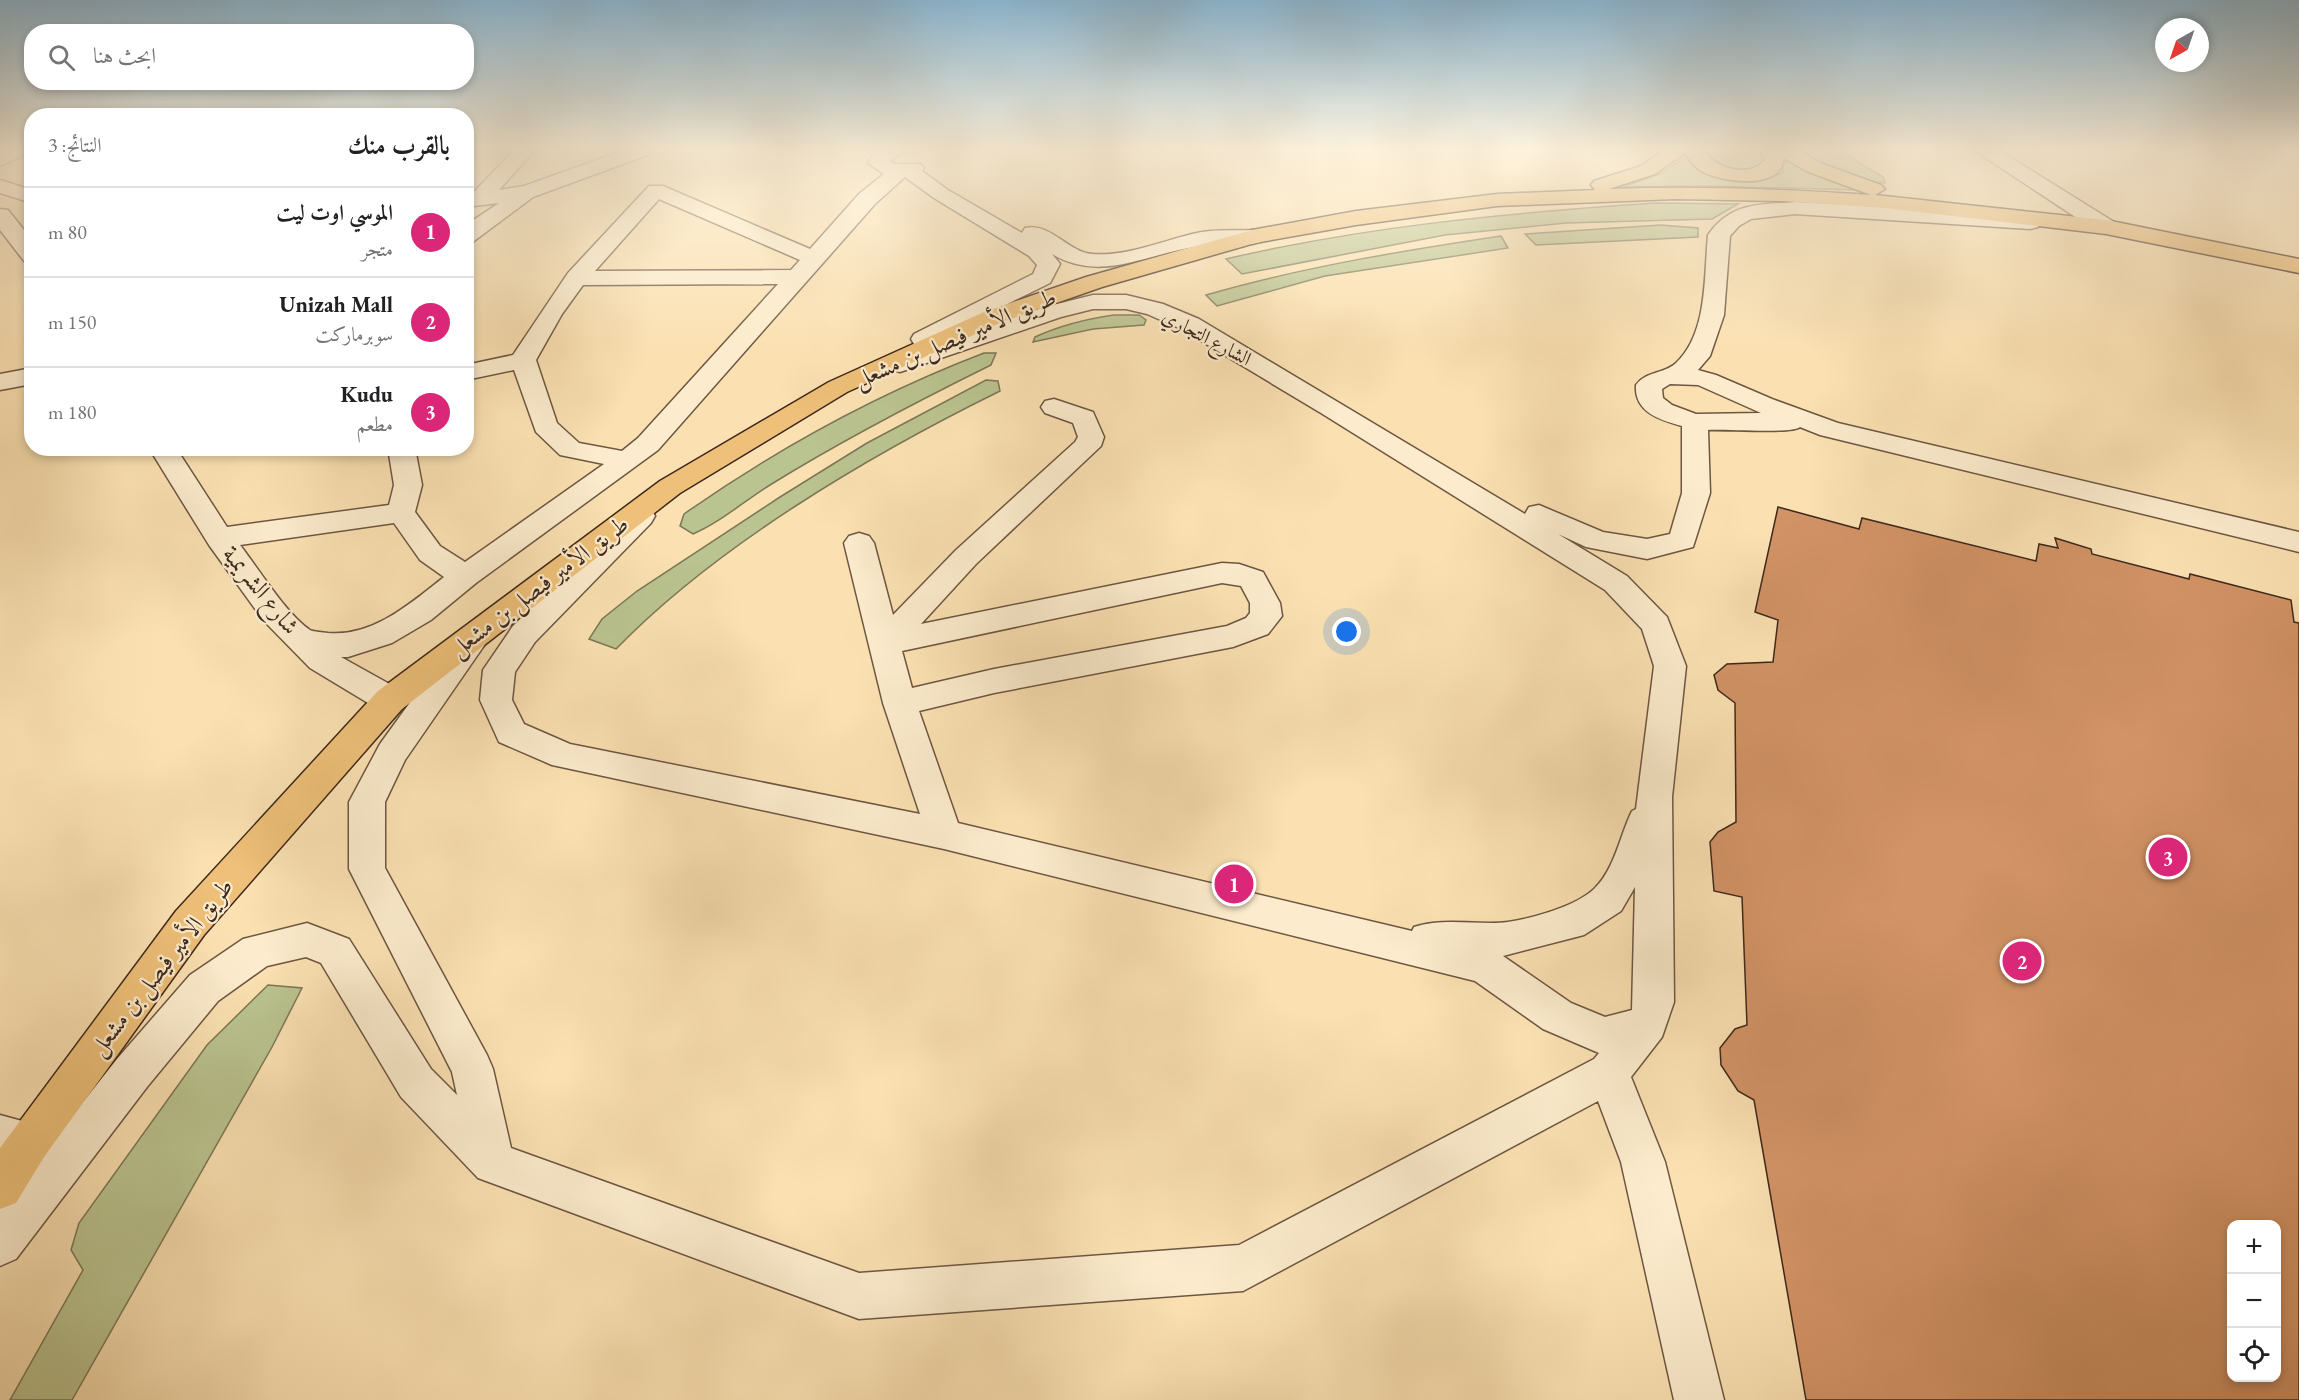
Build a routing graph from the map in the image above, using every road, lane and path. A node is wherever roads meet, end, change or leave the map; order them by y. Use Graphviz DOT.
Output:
graph roads {
  1 [pos="0,215"];
  2 [pos="495,215"];
  3 [pos="633,215"];
  4 [pos="705,215"];
  5 [pos="841,215"];
  6 [pos="851,215"];
  7 [pos="977,215"];
  8 [pos="1002,215"];
  9 [pos="1377,215"];
  10 [pos="1742,215"];
  11 [pos="1938,215"];
  12 [pos="2008,215"];
  13 [pos="2038,215"];
  14 [pos="2089,215"];
  15 [pos="2106,226"];
  16 [pos="474,230"];
  17 [pos="1252,237"];
  18 [pos="24,246"];
  19 [pos="2299,266"];
  20 [pos="805,267"];
  21 [pos="576,278"];
  22 [pos="523,360"];
  23 [pos="474,371"];
  24 [pos="1677,376"];
  25 [pos="24,378"];
  26 [pos="0,382"];
  27 [pos="838,387"];
  28 [pos="1054,407"];
  29 [pos="1695,422"];
  30 [pos="1829,429"];
  31 [pos="176,456"];
  32 [pos="403,456"];
  33 [pos="1420,460"];
  34 [pos="627,461"];
  35 [pos="670,487"];
  36 [pos="401,513"];
  37 [pos="219,537"];
  38 [pos="2299,542"];
  39 [pos="859,543"];
  40 [pos="465,576"];
  41 [pos="477,633"];
  42 [pos="302,641"];
  43 [pos="885,643"];
  44 [pos="390,700"];
  45 [pos="900,703"];
  46 [pos="1654,797"];
  47 [pos="944,834"];
  48 [pos="1376,939"];
  49 [pos="1648,1024"];
  50 [pos="1609,1073"];
  51 [pos="14,1139"];
  52 [pos="493,1163"];
  53 [pos="0,1187"];
  54 [pos="0,1244"];
  55 [pos="1699,1400"];
  1 -- 18 [label="street"];
  2 -- 16 [label="street"];
  3 -- 21 [label="street"];
  4 -- 20 [label="street"];
  5 -- 20 [label="street"];
  6 -- 20 [label="street"];
  7 -- 27 [label="street"];
  8 -- 17 [label="street"];
  9 -- 17 [label="highway, طريق الأمير فيصل بن مشعل"];
  10 -- 24 [label="street"];
  11 -- 15 [label="street"];
  12 -- 15 [label="highway, طريق الأمير فيصل بن مشعل"];
  13 -- 15 [label="highway"];
  14 -- 15 [label="street"];
  15 -- 19 [label="highway, طريق الأمير فيصل بن مشعل"];
  17 -- 27 [label="highway, طريق الأمير فيصل بن مشعل"];
  20 -- 21 [label="street"];
  20 -- 34 [label="street"];
  21 -- 22 [label="street"];
  22 -- 23 [label="street"];
  22 -- 34 [label="street"];
  24 -- 29 [label="street"];
  24 -- 30 [label="street"];
  25 -- 26 [label="street"];
  27 -- 33 [label="street, الشارع التجاري"];
  27 -- 35 [label="highway, طريق الأمير فيصل بن مشعل"];
  28 -- 43 [label="street"];
  29 -- 30 [label="street"];
  29 -- 33 [label="street"];
  30 -- 38 [label="street"];
  31 -- 37 [label="street, شارع الشريمية"];
  32 -- 36 [label="street"];
  33 -- 46 [label="street"];
  34 -- 40 [label="street"];
  35 -- 41 [label="highway, طريق الأمير فيصل بن مشعل"];
  35 -- 47 [label="street"];
  36 -- 37 [label="street"];
  36 -- 40 [label="street"];
  37 -- 42 [label="street, شارع الشريمية"];
  39 -- 43 [label="street"];
  40 -- 42 [label="street"];
  41 -- 44 [label="highway, طريق الأمير فيصل بن مشعل"];
  41 -- 52 [label="street"];
  42 -- 44 [label="street, شارع الشريمية"];
  43 -- 45 [label="street"];
  43 -- 45 [label="street"];
  44 -- 51 [label="highway, طريق الأمير فيصل بن مشعل"];
  45 -- 47 [label="street"];
  46 -- 48 [label="street"];
  46 -- 49 [label="street"];
  47 -- 48 [label="street"];
  48 -- 49 [label="street"];
  49 -- 50 [label="street"];
  50 -- 52 [label="street"];
  50 -- 55 [label="street"];
  51 -- 53 [label="highway, طريق الأمير فيصل بن مشعل"];
  52 -- 54 [label="street"];
}
